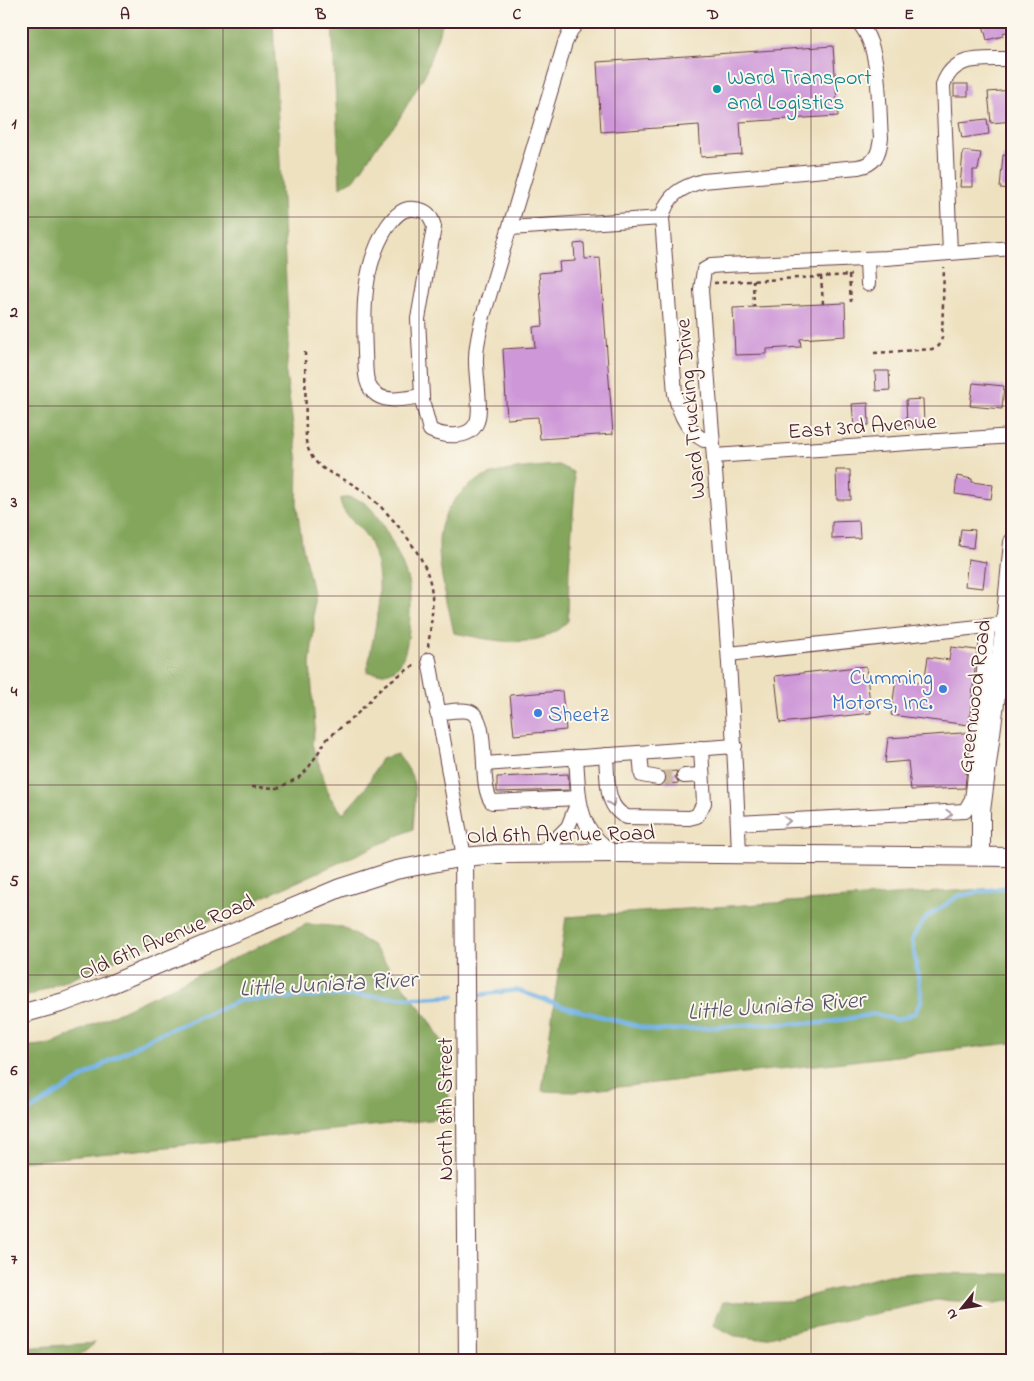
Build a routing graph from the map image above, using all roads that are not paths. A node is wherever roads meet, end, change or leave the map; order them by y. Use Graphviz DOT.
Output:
graph roads {
  1 [pos="579,21"];
  2 [pos="857,21"];
  3 [pos="1013,59"];
  4 [pos="662,218"];
  5 [pos="510,228"];
  6 [pos="1013,248"];
  7 [pos="947,253"];
  8 [pos="866,259"];
  9 [pos="867,279"];
  10 [pos="422,396"];
  11 [pos="1013,436"];
  12 [pos="712,439"];
  13 [pos="714,456"];
  14 [pos="1013,542"];
  15 [pos="1002,625"];
  16 [pos="729,654"];
  17 [pos="429,660"];
  18 [pos="437,713"];
  19 [pos="735,746"];
  20 [pos="701,748"];
  21 [pos="640,753"];
  22 [pos="606,755"];
  23 [pos="576,757"];
  24 [pos="484,764"];
  25 [pos="702,775"];
  26 [pos="684,776"];
  27 [pos="658,778"];
  28 [pos="579,798"];
  29 [pos="738,823"];
  30 [pos="614,853"];
  31 [pos="541,854"];
  32 [pos="739,854"];
  33 [pos="464,857"];
  34 [pos="981,857"];
  35 [pos="1013,857"];
  36 [pos="21,1014"];
  37 [pos="468,1360"];
  1 -- 5 [label="street"];
  2 -- 4 [label="street"];
  3 -- 7 [label="street"];
  4 -- 5 [label="street"];
  4 -- 12 [label="street"];
  5 -- 10 [label="street"];
  6 -- 7 [label="street"];
  7 -- 8 [label="street"];
  8 -- 9 [label="street"];
  8 -- 12 [label="street, Ward Trucking Drive"];
  10 -- 10 [label="street"];
  11 -- 13 [label="street, East 3rd Avenue"];
  12 -- 13 [label="street, Ward Trucking Drive"];
  13 -- 16 [label="street, Ward Trucking Drive"];
  14 -- 15 [label="main road, Greenwood Road"];
  15 -- 16 [label="street"];
  29 -- 15 [label="street, one-way"];
  15 -- 34 [label="main road, Greenwood Road"];
  16 -- 19 [label="street, Ward Trucking Drive"];
  17 -- 18 [label="street"];
  18 -- 24 [label="street"];
  18 -- 33 [label="street"];
  19 -- 20 [label="street"];
  19 -- 29 [label="street, Ward Trucking Drive"];
  20 -- 21 [label="street"];
  20 -- 25 [label="street"];
  21 -- 22 [label="street"];
  21 -- 27 [label="street"];
  22 -- 23 [label="street"];
  22 -- 25 [label="street, one-way"];
  23 -- 24 [label="street"];
  23 -- 28 [label="street"];
  24 -- 28 [label="street"];
  25 -- 26 [label="street"];
  28 -- 30 [label="street"];
  28 -- 31 [label="street"];
  29 -- 32 [label="street, Ward Trucking Drive"];
  30 -- 31 [label="main road, Old 6th Avenue Road"];
  30 -- 32 [label="main road, Old 6th Avenue Road"];
  31 -- 33 [label="main road, Old 6th Avenue Road"];
  32 -- 34 [label="main road, Old 6th Avenue Road"];
  33 -- 36 [label="main road, Old 6th Avenue Road"];
  33 -- 37 [label="main road, North 8th Street"];
  34 -- 35 [label="main road, Old 6th Avenue Road"];
}
